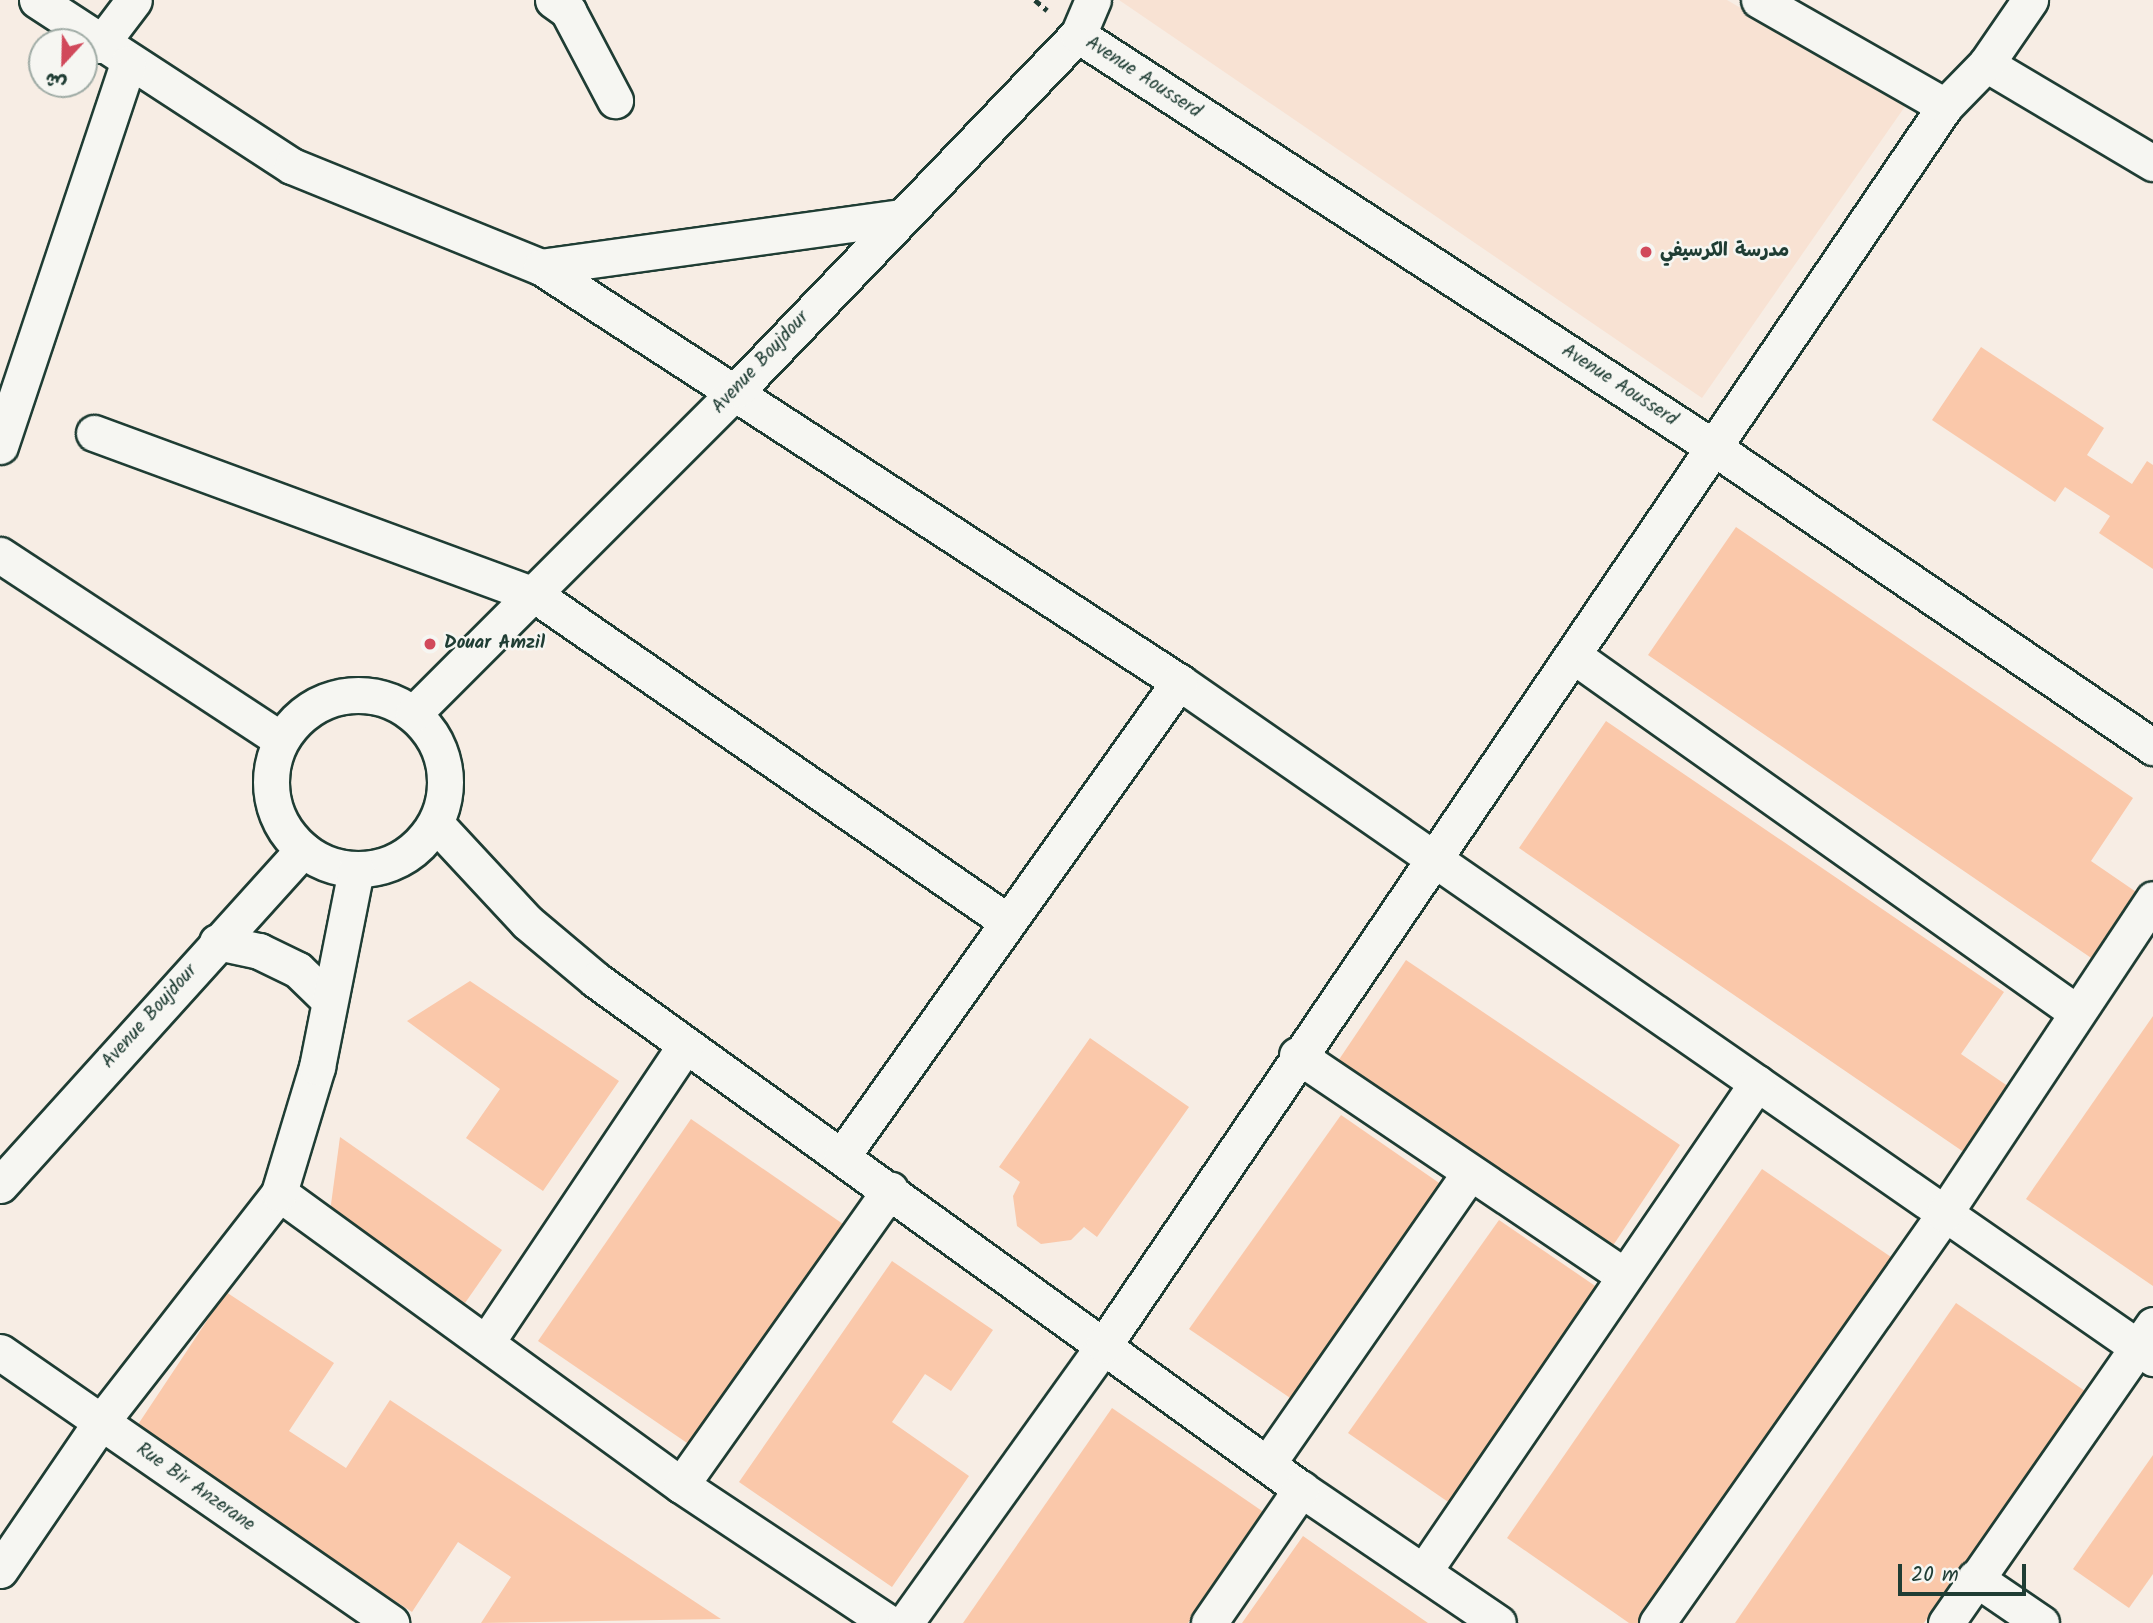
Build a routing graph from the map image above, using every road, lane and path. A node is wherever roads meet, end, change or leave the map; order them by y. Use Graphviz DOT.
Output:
graph roads {
  1 [pos="37,0"];
  2 [pos="134,0"];
  3 [pos="1093,0"];
  4 [pos="1759,0"];
  5 [pos="2030,0"];
  6 [pos="566,4"];
  7 [pos="1078,35"];
  8 [pos="100,45"];
  9 [pos="128,64"];
  10 [pos="1986,64"];
  11 [pos="615,100"];
  12 [pos="1945,106"];
  13 [pos="2153,163"];
  14 [pos="900,217"];
  15 [pos="541,267"];
  16 [pos="738,389"];
  17 [pos="94,433"];
  18 [pos="0,446"];
  19 [pos="1713,447"];
  20 [pos="0,555"];
  21 [pos="535,595"];
  22 [pos="1574,656"];
  23 [pos="1180,682"];
  24 [pos="413,714"];
  25 [pos="280,739"];
  26 [pos="2153,747"];
  27 [pos="436,824"];
  28 [pos="303,850"];
  29 [pos="1435,856"];
  30 [pos="356,870"];
  31 [pos="2153,899"];
  32 [pos="1005,920"];
  33 [pos="217,942"];
  34 [pos="329,1000"];
  35 [pos="2076,1012"];
  36 [pos="685,1046"];
  37 [pos="1297,1055"];
  38 [pos="1757,1083"];
  39 [pos="842,1156"];
  40 [pos="1469,1174"];
  41 [pos="0,1185"];
  42 [pos="890,1190"];
  43 [pos="279,1193"];
  44 [pos="1944,1214"];
  45 [pos="1622,1273"];
  46 [pos="486,1343"];
  47 [pos="2148,1343"];
  48 [pos="1104,1345"];
  49 [pos="0,1352"];
  50 [pos="101,1422"];
  51 [pos="1268,1463"];
  52 [pos="681,1485"];
  53 [pos="1301,1489"];
  54 [pos="0,1570"];
  55 [pos="1424,1571"];
  56 [pos="1975,1578"];
  57 [pos="1489,1621"];
  58 [pos="391,1623"];
  59 [pos="889,1623"];
  60 [pos="905,1623"];
  61 [pos="1209,1623"];
  62 [pos="1657,1623"];
  63 [pos="1946,1623"];
  64 [pos="2042,1623"];
  1 -- 8 [label="street"];
  2 -- 8 [label="street"];
  3 -- 7 [label="street, Avenue Boujdour"];
  4 -- 12 [label="street"];
  5 -- 10 [label="street"];
  6 -- 11 [label="street"];
  7 -- 14 [label="street, Avenue Boujdour"];
  7 -- 19 [label="street, Avenue Aousserd"];
  8 -- 9 [label="street"];
  9 -- 15 [label="street"];
  9 -- 18 [label="street"];
  10 -- 12 [label="street"];
  10 -- 13 [label="street"];
  12 -- 19 [label="street"];
  14 -- 15 [label="street"];
  14 -- 16 [label="street, Avenue Boujdour"];
  15 -- 16 [label="street"];
  16 -- 21 [label="street, Avenue Boujdour"];
  16 -- 23 [label="street"];
  17 -- 21 [label="street"];
  19 -- 22 [label="street"];
  19 -- 26 [label="street, Avenue Aousserd"];
  20 -- 25 [label="street"];
  21 -- 24 [label="street, Avenue Boujdour"];
  21 -- 32 [label="street"];
  22 -- 29 [label="street"];
  22 -- 35 [label="street"];
  23 -- 29 [label="street"];
  23 -- 32 [label="street"];
  24 -- 25 [label="street"];
  24 -- 27 [label="street"];
  25 -- 28 [label="street"];
  27 -- 30 [label="street"];
  27 -- 36 [label="street"];
  28 -- 30 [label="street"];
  28 -- 33 [label="street, Avenue Boujdour"];
  29 -- 37 [label="street"];
  29 -- 38 [label="street"];
  30 -- 34 [label="street"];
  31 -- 35 [label="street"];
  32 -- 39 [label="street"];
  33 -- 34 [label="street"];
  33 -- 41 [label="street, Avenue Boujdour"];
  34 -- 43 [label="street"];
  35 -- 44 [label="street"];
  36 -- 39 [label="street"];
  36 -- 46 [label="street"];
  37 -- 40 [label="street"];
  37 -- 48 [label="street"];
  38 -- 44 [label="street"];
  38 -- 45 [label="street"];
  39 -- 42 [label="street"];
  40 -- 45 [label="street"];
  40 -- 51 [label="street"];
  42 -- 48 [label="street"];
  42 -- 52 [label="street"];
  43 -- 46 [label="street"];
  43 -- 50 [label="street"];
  44 -- 47 [label="street"];
  44 -- 62 [label="street"];
  45 -- 55 [label="street"];
  46 -- 52 [label="street"];
  47 -- 56 [label="street"];
  48 -- 51 [label="street"];
  48 -- 60 [label="street"];
  49 -- 50 [label="street, Rue Bir Anzerane"];
  50 -- 54 [label="street"];
  50 -- 58 [label="street, Rue Bir Anzerane"];
  51 -- 53 [label="street"];
  52 -- 59 [label="street"];
  53 -- 55 [label="street"];
  53 -- 61 [label="street"];
  55 -- 57 [label="street"];
  56 -- 63 [label="street"];
  56 -- 64 [label="street"];
}
